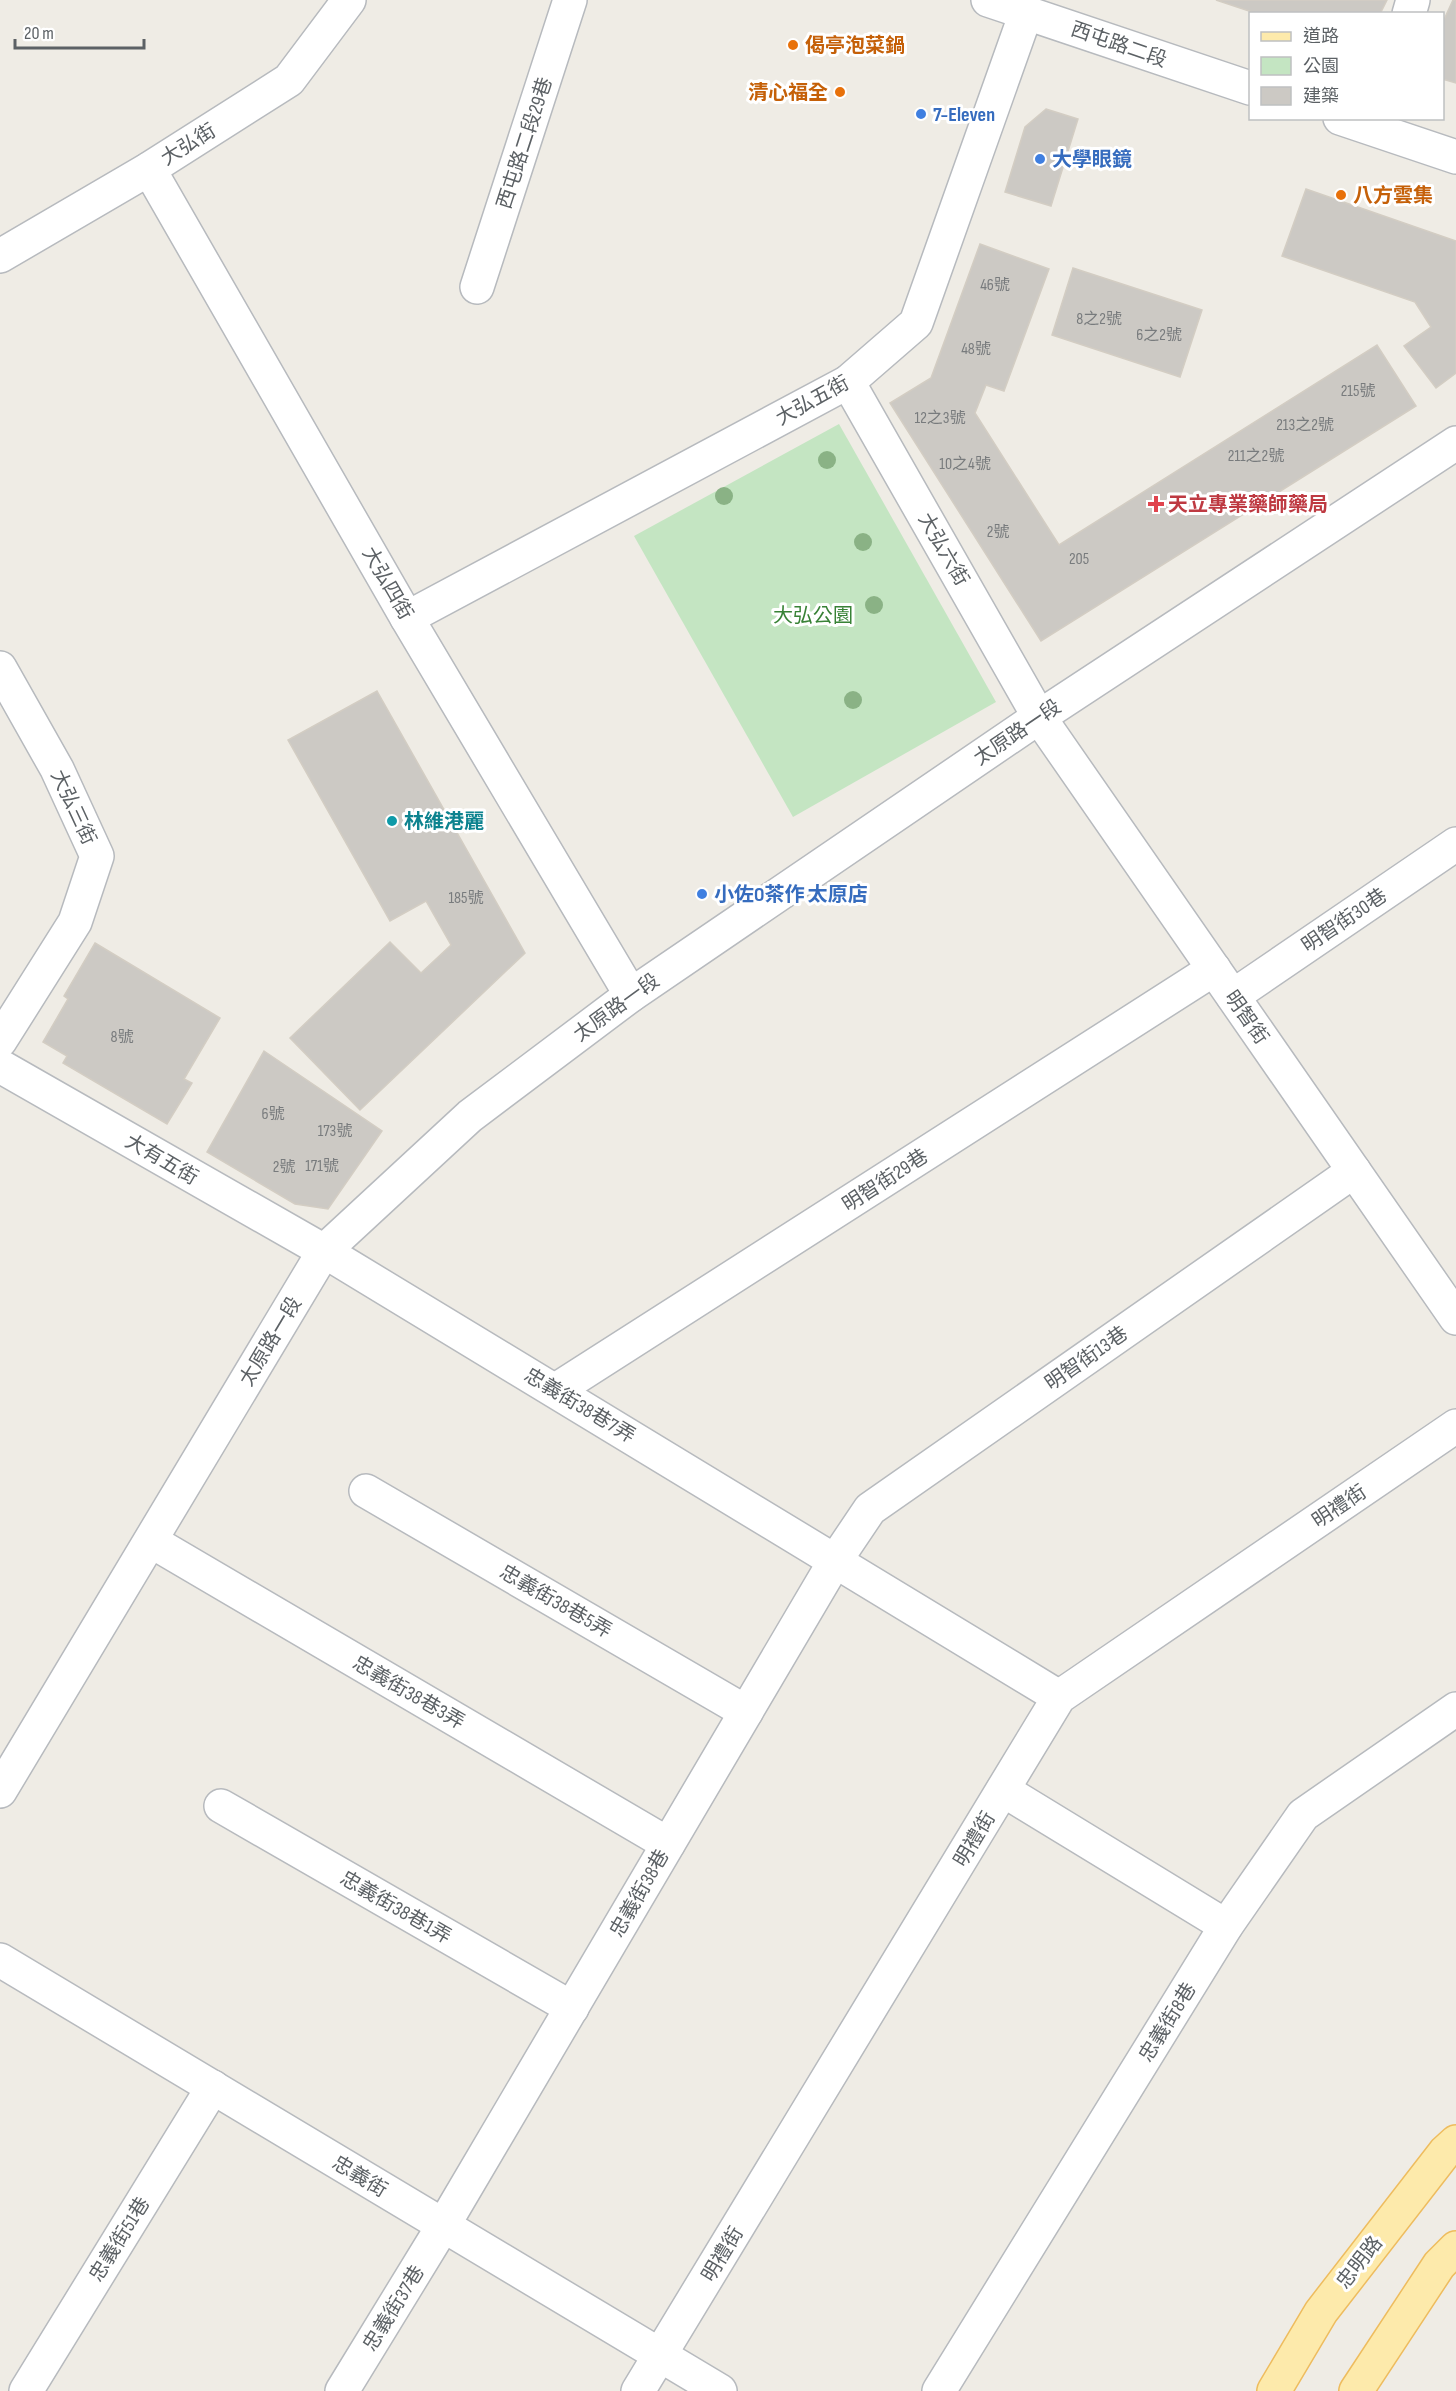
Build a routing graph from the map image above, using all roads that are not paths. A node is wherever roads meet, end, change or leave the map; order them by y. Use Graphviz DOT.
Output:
graph roads {
  1 [pos="349,0"];
  2 [pos="570,0"];
  3 [pos="988,0"];
  4 [pos="1026,13"];
  5 [pos="1249,87"];
  6 [pos="1351,120"];
  7 [pos="1374,124"];
  8 [pos="1456,157"];
  9 [pos="149,169"];
  10 [pos="0,256"];
  11 [pos="477,287"];
  12 [pos="848,382"];
  13 [pos="1456,443"];
  14 [pos="408,618"];
  15 [pos="0,668"];
  16 [pos="1039,717"];
  17 [pos="1456,844"];
  18 [pos="1214,969"];
  19 [pos="631,995"];
  20 [pos="1233,996"];
  21 [pos="0,1041"];
  22 [pos="0,1066"];
  23 [pos="1354,1171"];
  24 [pos="324,1251"];
  25 [pos="1456,1318"];
  26 [pos="556,1390"];
  27 [pos="1456,1426"];
  28 [pos="366,1491"];
  29 [pos="150,1541"];
  30 [pos="835,1561"];
  31 [pos="1059,1697"];
  32 [pos="1456,1709"];
  33 [pos="746,1712"];
  34 [pos="1003,1790"];
  35 [pos="0,1791"];
  36 [pos="221,1806"];
  37 [pos="668,1844"];
  38 [pos="1226,1926"];
  39 [pos="0,1960"];
  40 [pos="572,2008"];
  41 [pos="213,2087"];
  42 [pos="1456,2142"];
  43 [pos="443,2226"];
  44 [pos="1456,2248"];
  45 [pos="661,2355"];
  46 [pos="26,2391"];
  47 [pos="342,2391"];
  48 [pos="639,2391"];
  49 [pos="720,2391"];
  50 [pos="939,2391"];
  51 [pos="1274,2391"];
  52 [pos="1356,2391"];
  1 -- 9 [label="street, 大弘街"];
  2 -- 11 [label="street, 西屯路二段29巷"];
  3 -- 4 [label="street, 西屯路二段"];
  4 -- 5 [label="street, 西屯路二段"];
  4 -- 12 [label="street, 大弘五街"];
  6 -- 7 [label="street"];
  7 -- 8 [label="street"];
  9 -- 10 [label="street, 大弘街"];
  9 -- 14 [label="street, 大弘四街"];
  12 -- 14 [label="street, 大弘五街"];
  12 -- 16 [label="street, 大弘六街"];
  13 -- 16 [label="street, 太原路一段"];
  14 -- 19 [label="street, 大弘四街"];
  15 -- 21 [label="street, 大弘三街"];
  16 -- 18 [label="street, 明智街"];
  16 -- 19 [label="street, 太原路一段"];
  17 -- 20 [label="street, 明智街30巷"];
  18 -- 20 [label="street, 明智街"];
  18 -- 26 [label="street, 明智街29巷"];
  19 -- 24 [label="street, 太原路一段"];
  20 -- 23 [label="street, 明智街"];
  22 -- 24 [label="street, 大有五街"];
  23 -- 25 [label="street, 明智街"];
  23 -- 30 [label="street, 明智街13巷"];
  24 -- 26 [label="street, 忠義街38巷7弄"];
  24 -- 29 [label="street, 太原路一段"];
  26 -- 30 [label="street, 忠義街38巷7弄"];
  27 -- 31 [label="street, 明禮街"];
  28 -- 33 [label="street, 忠義街38巷5弄"];
  29 -- 35 [label="street, 太原路一段"];
  29 -- 37 [label="street, 忠義街38巷3弄"];
  30 -- 31 [label="street, 忠義街38巷7弄"];
  30 -- 33 [label="street, 忠義街38巷"];
  31 -- 34 [label="street, 明禮街"];
  32 -- 38 [label="street, 忠義街8巷"];
  33 -- 37 [label="street, 忠義街38巷"];
  34 -- 38 [label="street"];
  34 -- 45 [label="street, 明禮街"];
  36 -- 40 [label="street, 忠義街38巷1弄"];
  37 -- 40 [label="street, 忠義街38巷"];
  38 -- 50 [label="street, 忠義街8巷"];
  39 -- 41 [label="street, 忠義街"];
  40 -- 43 [label="street, 忠義街38巷"];
  41 -- 43 [label="street, 忠義街"];
  41 -- 46 [label="street, 忠義街51巷"];
  42 -- 51 [label="main road, 忠明路"];
  43 -- 45 [label="street, 忠義街"];
  43 -- 47 [label="street, 忠義街37巷"];
  44 -- 52 [label="main road"];
  45 -- 48 [label="street, 明禮街"];
  45 -- 49 [label="street, 忠義街"];
}
